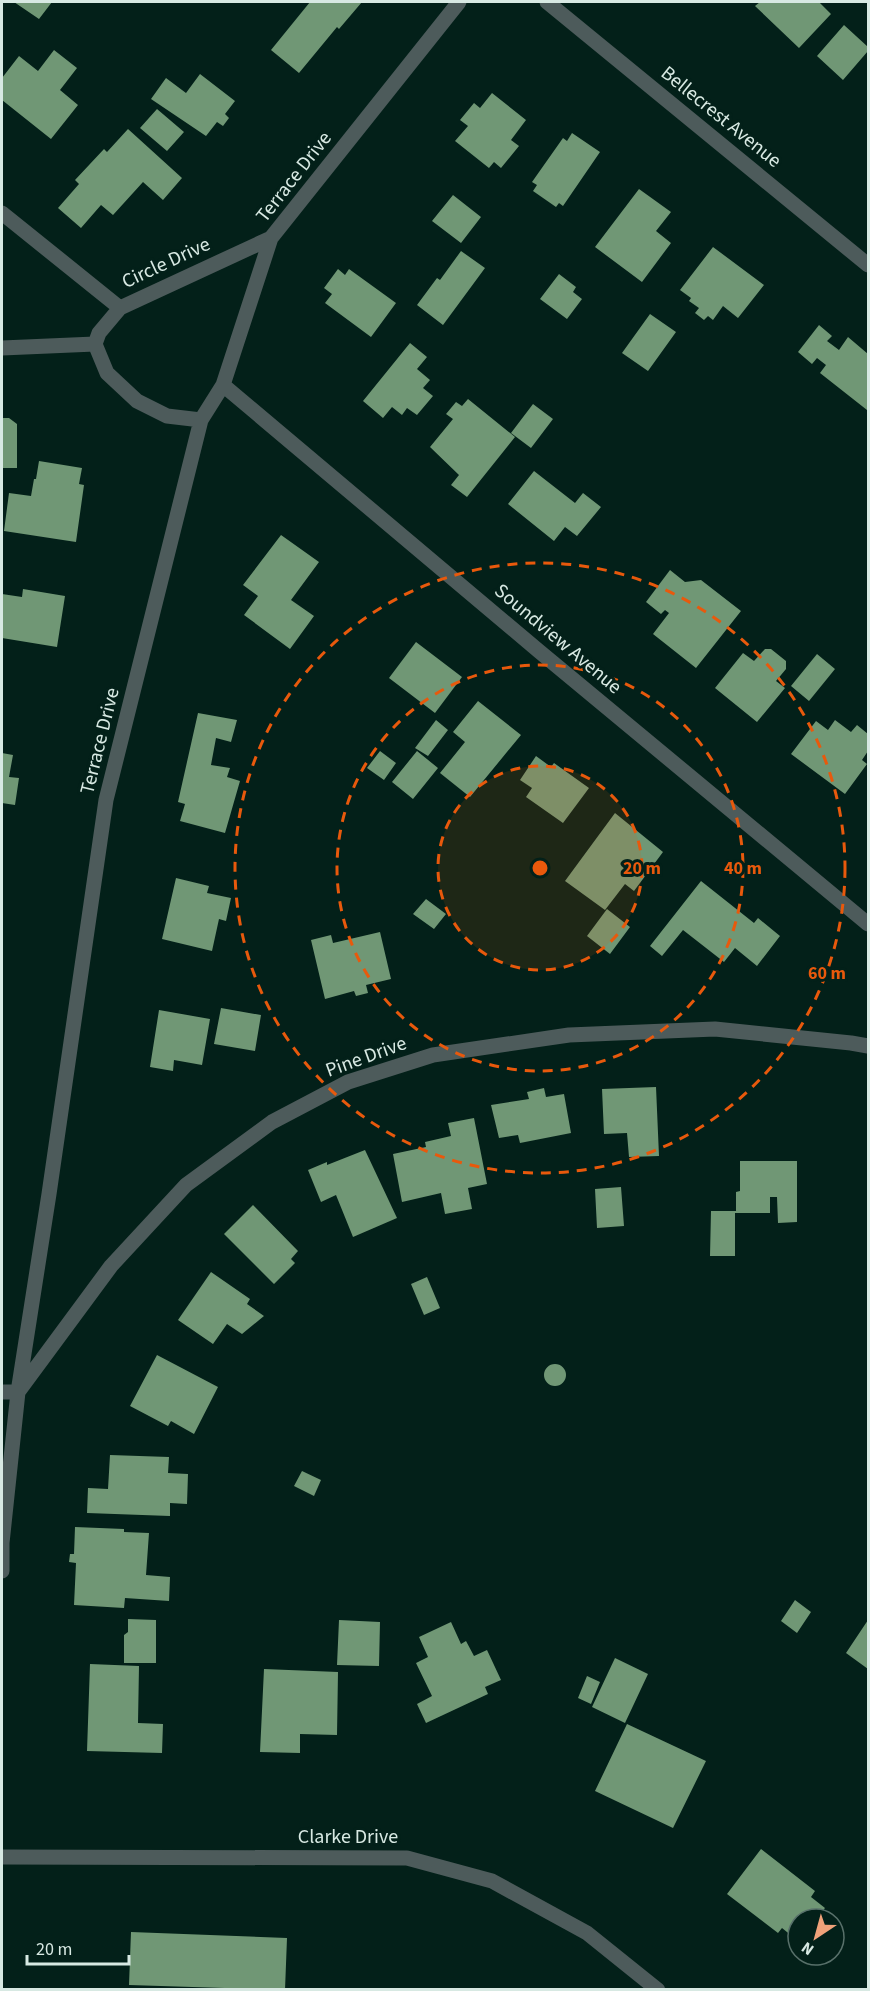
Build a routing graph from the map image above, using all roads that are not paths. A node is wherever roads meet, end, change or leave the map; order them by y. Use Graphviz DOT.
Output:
graph roads {
  1 [pos="459,2"];
  2 [pos="547,2"];
  3 [pos="2,213"];
  4 [pos="271,238"];
  5 [pos="868,265"];
  6 [pos="120,308"];
  7 [pos="95,344"];
  8 [pos="2,348"];
  9 [pos="223,386"];
  10 [pos="201,420"];
  11 [pos="868,924"];
  12 [pos="868,1047"];
  13 [pos="2,1392"];
  14 [pos="18,1392"];
  15 [pos="2,1570"];
  16 [pos="2,1857"];
  17 [pos="658,1989"];
  1 -- 4 [label="street, Terrace Drive"];
  2 -- 5 [label="street, Bellecrest Avenue"];
  3 -- 6 [label="street"];
  4 -- 6 [label="street, Circle Drive"];
  4 -- 9 [label="street, Terrace Drive"];
  6 -- 7 [label="street, Circle Drive"];
  7 -- 8 [label="street"];
  7 -- 10 [label="street"];
  9 -- 10 [label="street, Terrace Drive"];
  9 -- 11 [label="street, Soundview Avenue"];
  10 -- 14 [label="street, Terrace Drive"];
  12 -- 14 [label="street, Pine Drive"];
  13 -- 14 [label="street"];
  14 -- 15 [label="street, Terrace Drive"];
  16 -- 17 [label="street, Clarke Drive"];
}
